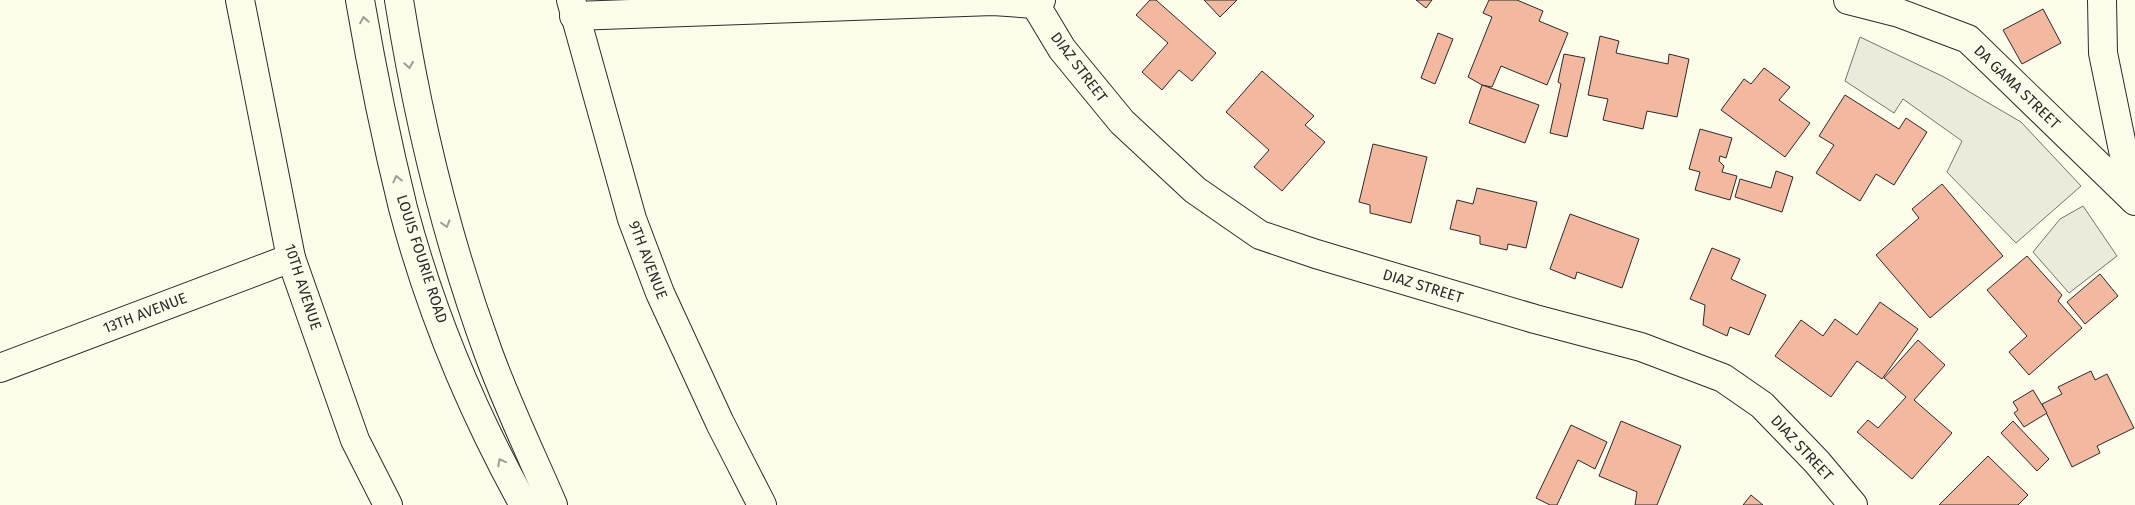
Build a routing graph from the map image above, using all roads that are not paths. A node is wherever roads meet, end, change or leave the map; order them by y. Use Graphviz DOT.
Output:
graph roads {
  1 [pos="240,0"];
  2 [pos="360,0"];
  3 [pos="399,0"];
  4 [pos="1848,0"];
  5 [pos="2102,0"];
  6 [pos="1038,2"];
  7 [pos="572,8"];
  8 [pos="2131,172"];
  9 [pos="2134,200"];
  10 [pos="291,258"];
  11 [pos="488,353"];
  12 [pos="0,368"];
  13 [pos="388,505"];
  14 [pos="524,505"];
  15 [pos="553,505"];
  16 [pos="569,505"];
  17 [pos="762,505"];
  18 [pos="1853,505"];
  1 -- 10 [label="street, 10TH AVENUE"];
  14 -- 2 [label="street, LOUIS FOURIE ROAD, one-way"];
  3 -- 11 [label="street, one-way"];
  4 -- 9 [label="street, DA GAMA STREET"];
  5 -- 8 [label="street"];
  6 -- 7 [label="street"];
  6 -- 18 [label="street, DIAZ STREET"];
  7 -- 17 [label="street, 9TH AVENUE"];
  8 -- 9 [label="street"];
  10 -- 12 [label="street, 13TH AVENUE"];
  10 -- 13 [label="street, 10TH AVENUE"];
  11 -- 15 [label="street"];
  11 -- 16 [label="street"];
}
